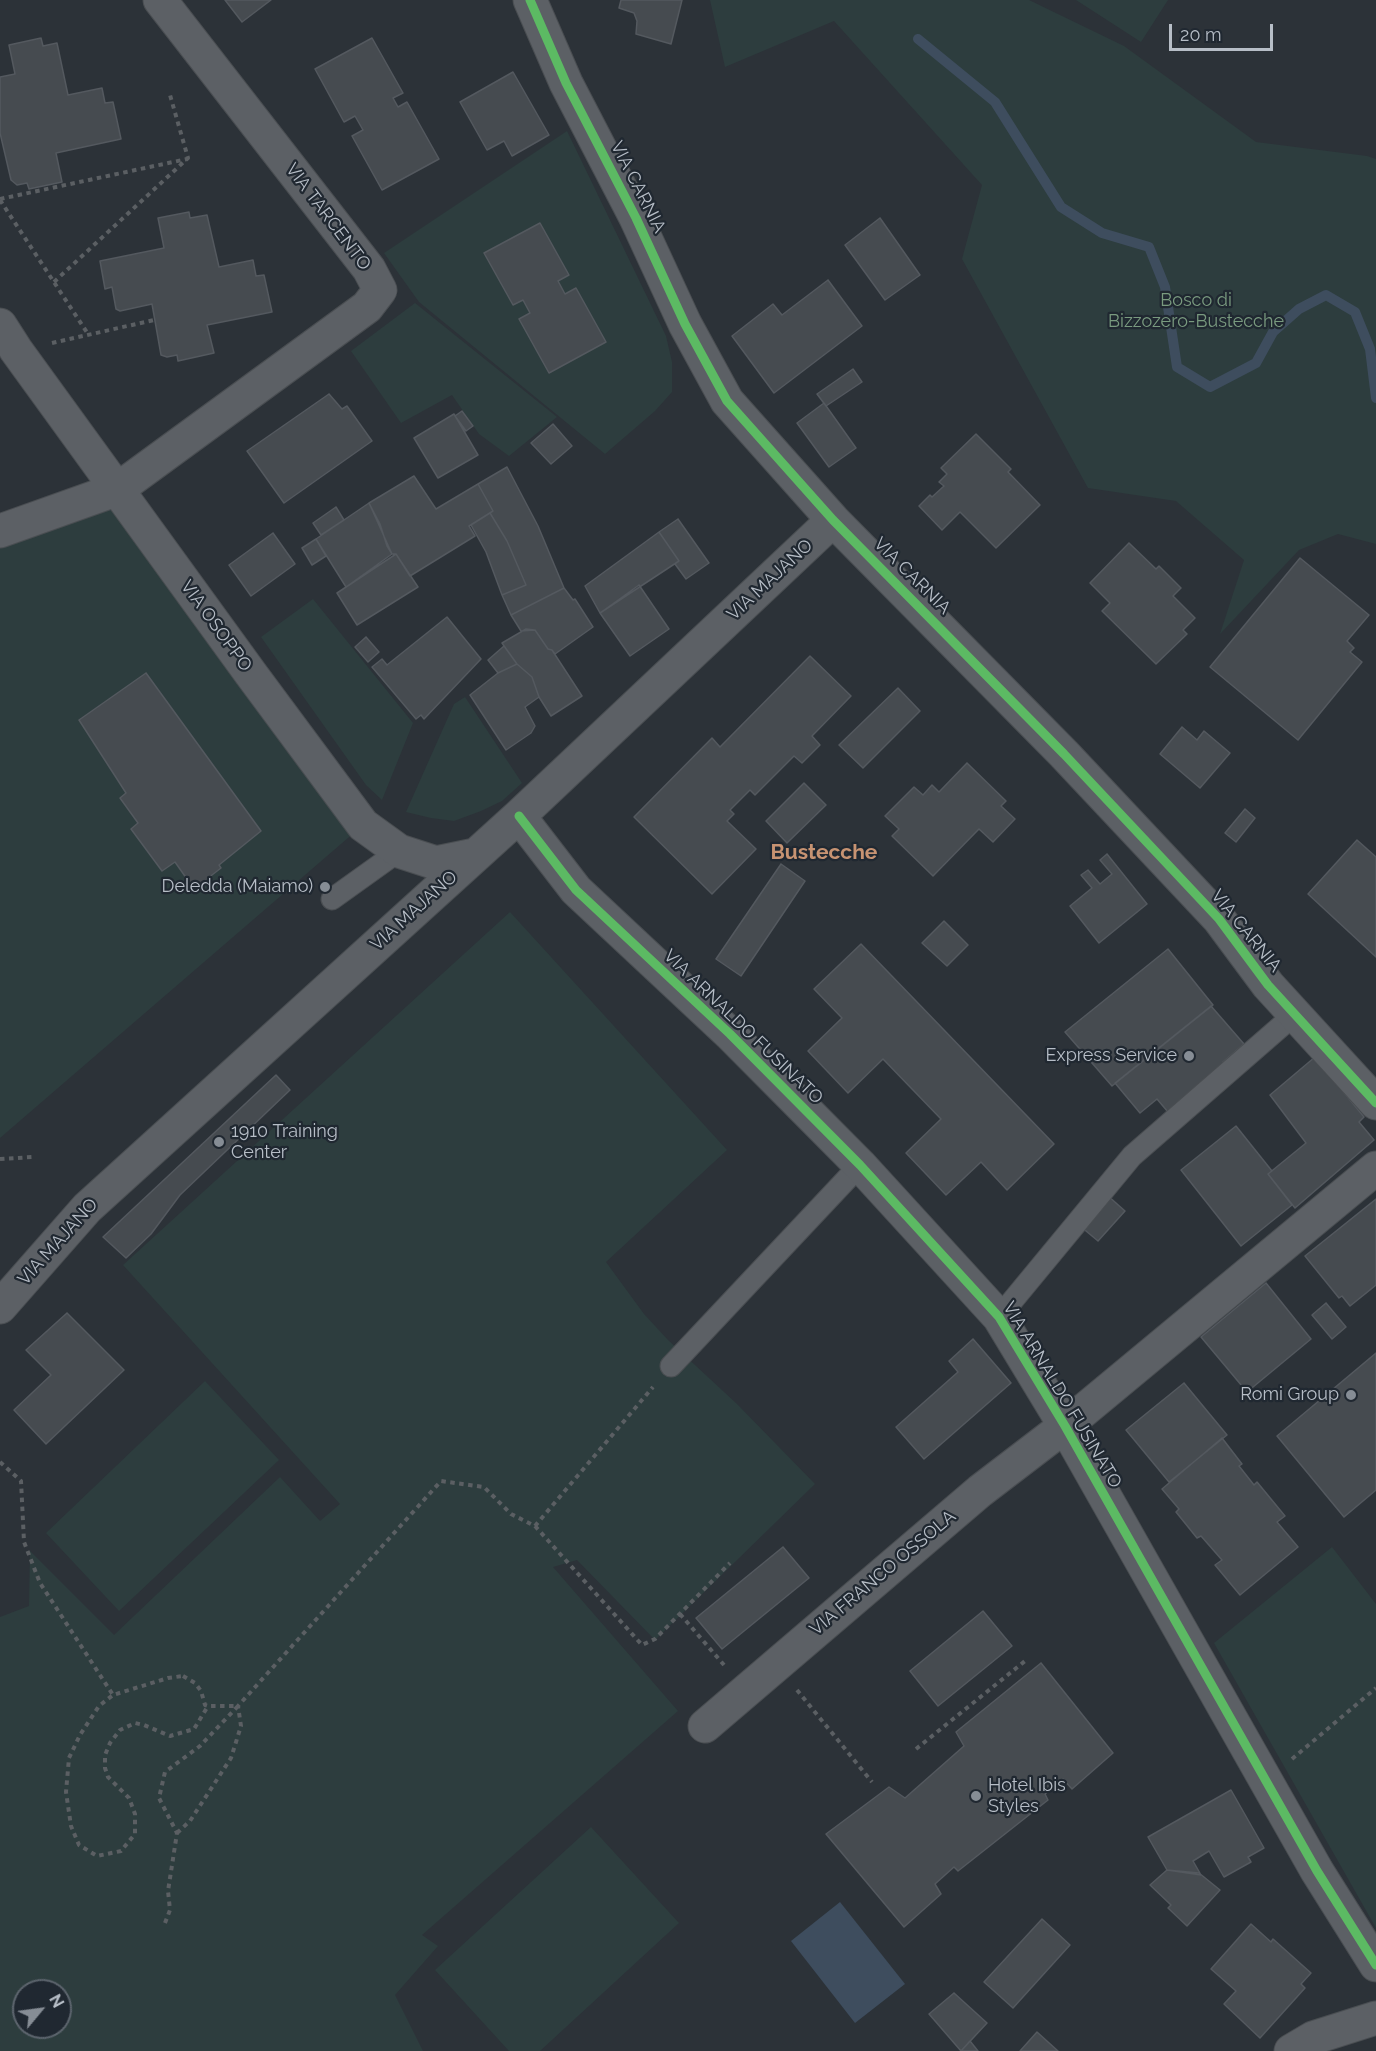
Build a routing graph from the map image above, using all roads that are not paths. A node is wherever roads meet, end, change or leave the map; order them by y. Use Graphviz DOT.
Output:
graph roads {
  1 [pos="160,0"];
  2 [pos="530,0"];
  3 [pos="0,325"];
  4 [pos="118,489"];
  5 [pos="833,520"];
  6 [pos="0,531"];
  7 [pos="519,816"];
  8 [pos="399,850"];
  9 [pos="475,855"];
  10 [pos="332,899"];
  11 [pos="1294,1015"];
  12 [pos="1376,1103"];
  13 [pos="860,1165"];
  14 [pos="1376,1168"];
  15 [pos="0,1307"];
  16 [pos="999,1317"];
  17 [pos="672,1366"];
  18 [pos="1065,1426"];
  19 [pos="705,1726"];
  20 [pos="1376,1965"];
  21 [pos="1376,2018"];
  22 [pos="1292,2051"];
  1 -- 4 [label="street, VIA TARCENTO"];
  2 -- 5 [label="street, VIA CARNIA"];
  3 -- 4 [label="street, VIA OSOPPO"];
  4 -- 6 [label="street"];
  4 -- 8 [label="street, VIA OSOPPO"];
  5 -- 7 [label="street, VIA MAJANO"];
  5 -- 11 [label="street, VIA CARNIA"];
  7 -- 9 [label="street, VIA MAJANO"];
  7 -- 13 [label="street, VIA ARNALDO FUSINATO"];
  8 -- 9 [label="street, VIA OSOPPO"];
  8 -- 10 [label="lane"];
  9 -- 15 [label="street, VIA MAJANO"];
  11 -- 12 [label="street, VIA CARNIA"];
  11 -- 16 [label="lane"];
  13 -- 16 [label="street, VIA ARNALDO FUSINATO"];
  13 -- 17 [label="lane"];
  14 -- 18 [label="street, VIA FRANCO OSSOLA"];
  16 -- 18 [label="street, VIA ARNALDO FUSINATO"];
  18 -- 19 [label="street, VIA FRANCO OSSOLA"];
  18 -- 20 [label="street, VIA ARNALDO FUSINATO"];
  21 -- 22 [label="street"];
}
